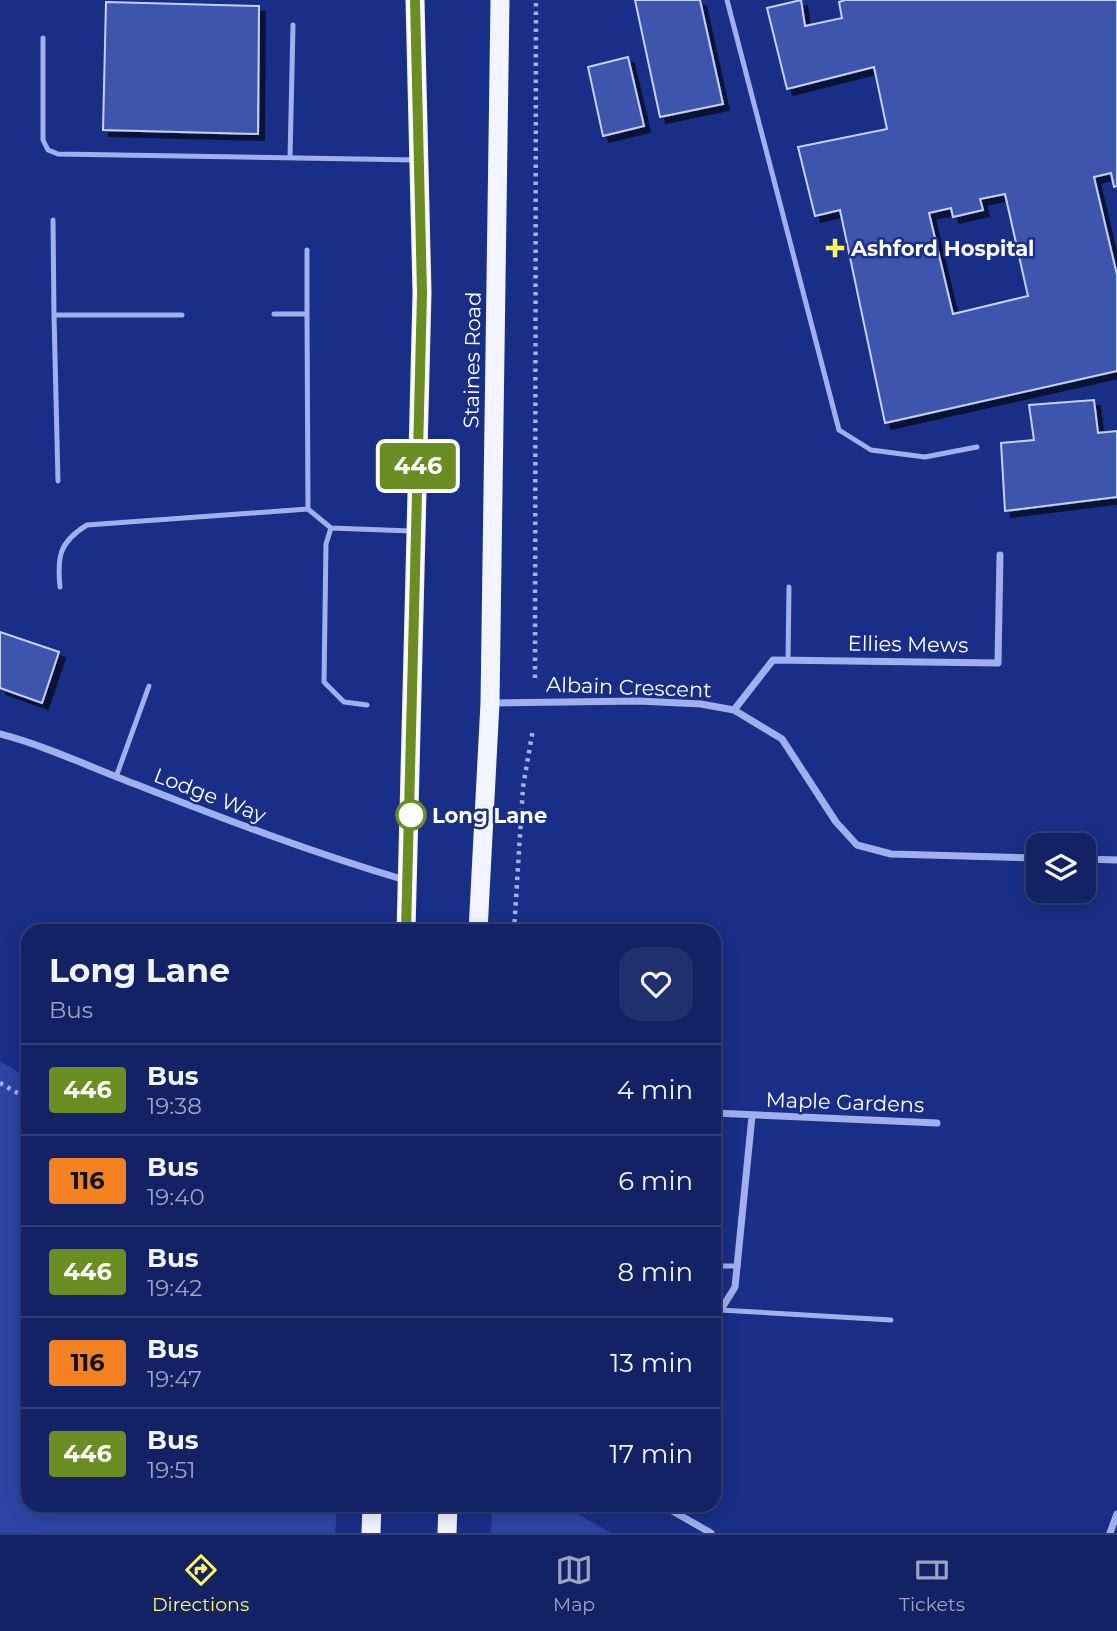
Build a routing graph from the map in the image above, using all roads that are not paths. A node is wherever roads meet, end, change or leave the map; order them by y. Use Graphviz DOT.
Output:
graph roads {
  1 [pos="415,0"];
  2 [pos="499,0"];
  3 [pos="727,0"];
  4 [pos="293,25"];
  5 [pos="43,38"];
  6 [pos="290,158"];
  7 [pos="419,160"];
  8 [pos="53,220"];
  9 [pos="307,250"];
  10 [pos="274,314"];
  11 [pos="306,314"];
  12 [pos="54,315"];
  13 [pos="182,315"];
  14 [pos="977,447"];
  15 [pos="58,481"];
  16 [pos="308,509"];
  17 [pos="331,528"];
  18 [pos="417,531"];
  19 [pos="1000,555"];
  20 [pos="60,587"];
  21 [pos="789,587"];
  22 [pos="788,660"];
  23 [pos="149,686"];
  24 [pos="490,703"];
  25 [pos="367,705"];
  26 [pos="734,710"];
  27 [pos="0,734"];
  28 [pos="116,777"];
  29 [pos="1026,858"];
  30 [pos="1096,859"];
  31 [pos="1117,860"];
  32 [pos="410,881"];
  33 [pos="407,924"];
  34 [pos="478,924"];
  35 [pos="721,1114"];
  36 [pos="752,1116"];
  37 [pos="937,1124"];
  38 [pos="721,1266"];
  39 [pos="738,1266"];
  40 [pos="721,1308"];
  41 [pos="721,1310"];
  42 [pos="891,1320"];
  43 [pos="372,1512"];
  44 [pos="448,1512"];
  45 [pos="674,1512"];
  46 [pos="1117,1514"];
  47 [pos="371,1533"];
  48 [pos="447,1533"];
  49 [pos="711,1533"];
  50 [pos="1111,1533"];
  1 -- 7 [label="highway"];
  2 -- 24 [label="highway, Staines Road"];
  3 -- 14 [label="lane"];
  4 -- 6 [label="lane"];
  5 -- 6 [label="lane"];
  6 -- 7 [label="lane"];
  7 -- 18 [label="highway"];
  8 -- 12 [label="lane"];
  9 -- 11 [label="lane"];
  10 -- 11 [label="lane"];
  11 -- 16 [label="lane"];
  12 -- 13 [label="lane"];
  12 -- 15 [label="lane"];
  16 -- 17 [label="lane"];
  16 -- 20 [label="lane"];
  17 -- 18 [label="lane"];
  17 -- 25 [label="lane"];
  18 -- 32 [label="highway"];
  19 -- 22 [label="street, Ellies Mews"];
  21 -- 22 [label="lane"];
  22 -- 26 [label="street"];
  23 -- 28 [label="lane"];
  24 -- 26 [label="street, Albain Crescent"];
  24 -- 34 [label="highway, Staines Road"];
  26 -- 29 [label="street, Albain Crescent"];
  27 -- 28 [label="street, Lodge Way"];
  28 -- 32 [label="street, Lodge Way"];
  30 -- 31 [label="street"];
  32 -- 33 [label="highway"];
  35 -- 36 [label="street, Maple Gardens"];
  36 -- 37 [label="street, Maple Gardens"];
  36 -- 39 [label="street, Maple Gardens"];
  38 -- 39 [label="lane"];
  39 -- 40 [label="street, Maple Gardens"];
  41 -- 42 [label="lane"];
  43 -- 47 [label="highway"];
  44 -- 48 [label="highway"];
  45 -- 49 [label="street"];
  46 -- 50 [label="street"];
}
